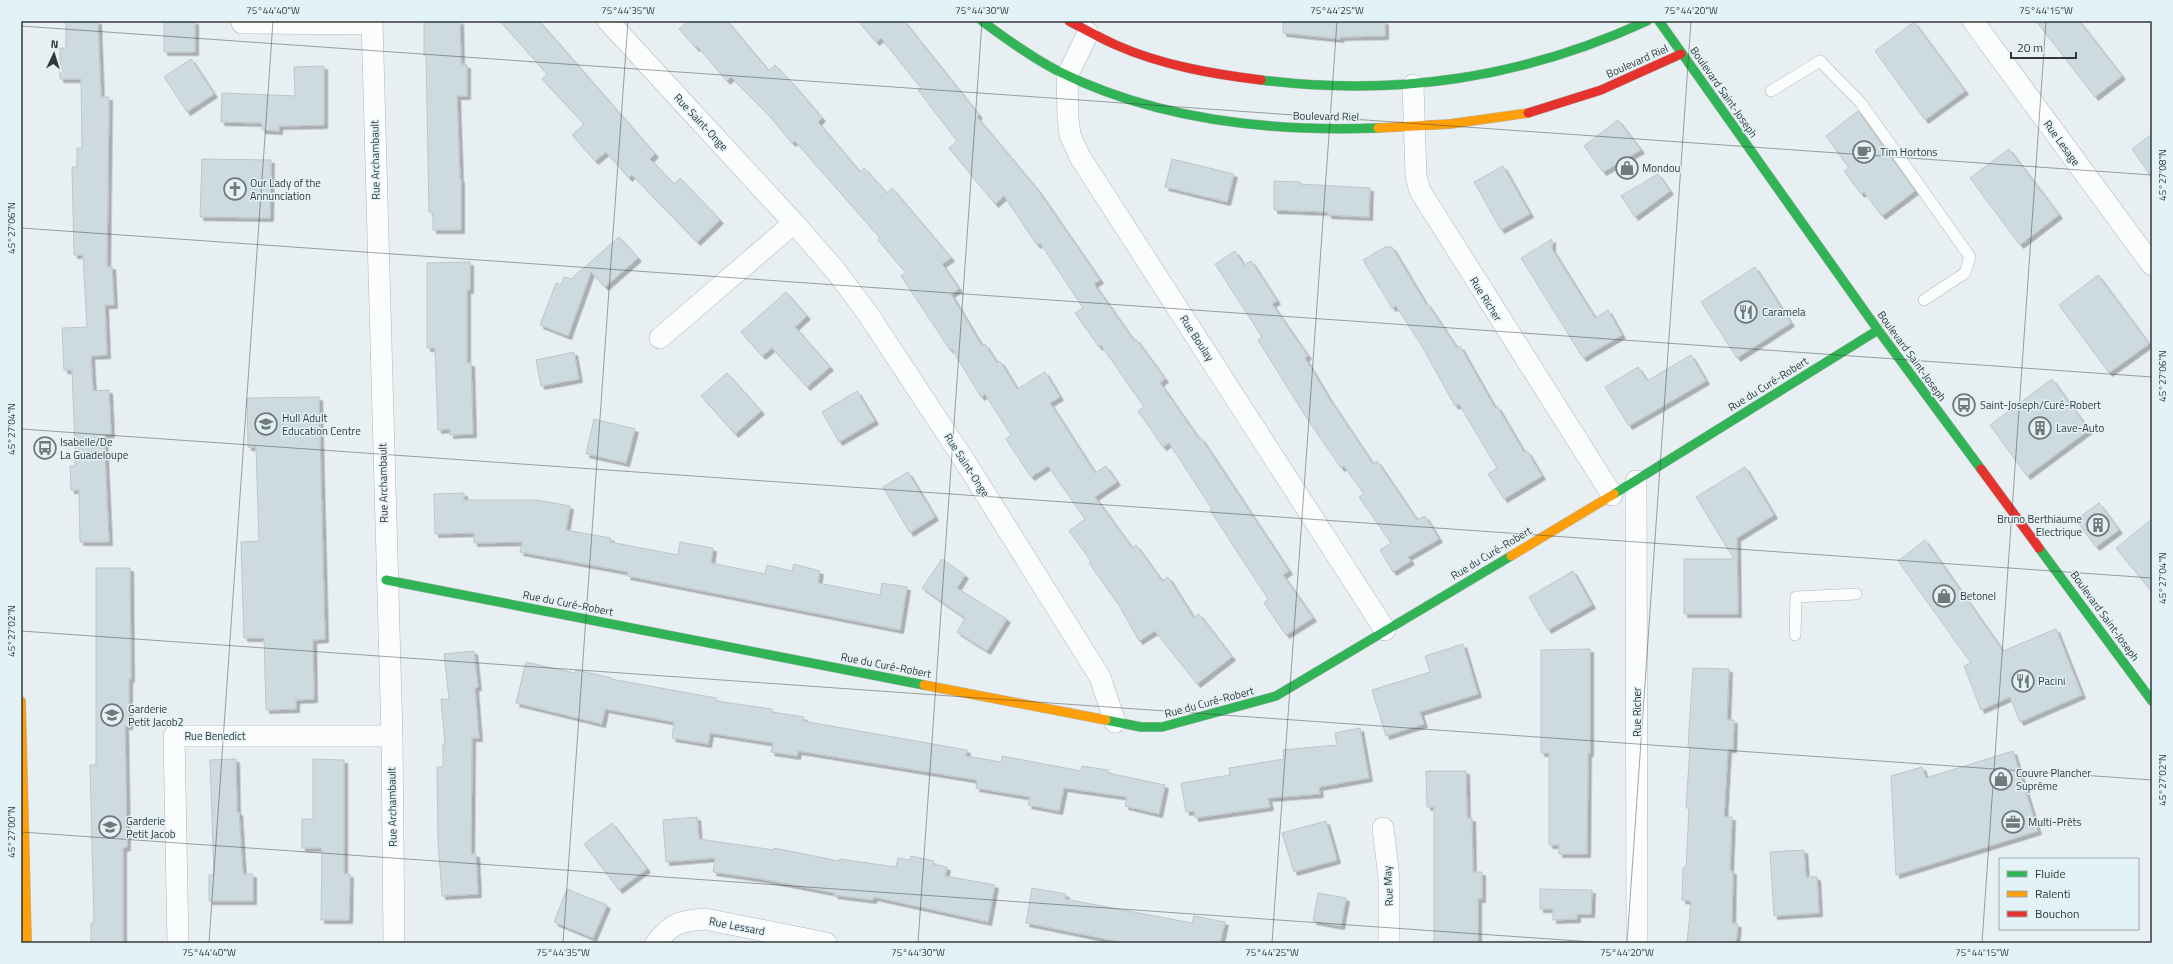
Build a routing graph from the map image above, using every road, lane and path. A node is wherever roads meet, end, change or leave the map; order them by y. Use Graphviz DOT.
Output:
graph roads {
  1 [pos="608,21"];
  2 [pos="982,21"];
  3 [pos="1069,21"];
  4 [pos="1647,21"];
  5 [pos="1659,21"];
  6 [pos="1973,21"];
  7 [pos="372,22"];
  8 [pos="242,23"];
  9 [pos="1088,33"];
  10 [pos="1682,54"];
  11 [pos="1068,76"];
  12 [pos="1413,85"];
  13 [pos="1771,91"];
  14 [pos="1415,128"];
  15 [pos="794,223"];
  16 [pos="2152,265"];
  17 [pos="1924,300"];
  18 [pos="1878,330"];
  19 [pos="660,338"];
  20 [pos="1636,481"];
  21 [pos="1612,495"];
  22 [pos="386,580"];
  23 [pos="1856,594"];
  24 [pos="1385,630"];
  25 [pos="1795,635"];
  26 [pos="21,701"];
  27 [pos="2152,701"];
  28 [pos="1115,722"];
  29 [pos="392,736"];
  30 [pos="1383,828"];
  31 [pos="27,943"];
  32 [pos="178,943"];
  33 [pos="394,943"];
  34 [pos="656,943"];
  35 [pos="826,943"];
  36 [pos="1389,943"];
  37 [pos="1637,943"];
  1 -- 15 [label="street, Rue Saint-Onge"];
  2 -- 11 [label="street, Boulevard Riel"];
  3 -- 9 [label="street"];
  4 -- 12 [label="street"];
  5 -- 10 [label="street, Boulevard Saint-Joseph"];
  6 -- 16 [label="street, Rue Lesage"];
  7 -- 8 [label="street, Rue Archambault"];
  7 -- 22 [label="street, Rue Archambault"];
  9 -- 11 [label="street, Rue Boulay"];
  9 -- 12 [label="street"];
  10 -- 14 [label="street, Boulevard Riel"];
  10 -- 18 [label="street, Boulevard Saint-Joseph"];
  11 -- 14 [label="street, Boulevard Riel"];
  11 -- 24 [label="street, Rue Boulay"];
  12 -- 14 [label="street, Rue Richer"];
  13 -- 17 [label="lane"];
  14 -- 21 [label="street, Rue Richer"];
  15 -- 19 [label="street"];
  15 -- 28 [label="street, Rue Saint-Onge"];
  18 -- 20 [label="street, Rue du Curé-Robert"];
  18 -- 27 [label="street, Boulevard Saint-Joseph"];
  20 -- 21 [label="street, Rue du Curé-Robert"];
  20 -- 37 [label="street, Rue Richer"];
  21 -- 24 [label="street, Rue du Curé-Robert"];
  22 -- 28 [label="street, Rue du Curé-Robert"];
  22 -- 29 [label="street, Rue Archambault"];
  23 -- 25 [label="lane"];
  24 -- 28 [label="street, Rue du Curé-Robert"];
  26 -- 31 [label="street"];
  29 -- 32 [label="street, Rue Benedict"];
  29 -- 33 [label="street, Rue Archambault"];
  30 -- 36 [label="street, Rue May"];
  34 -- 35 [label="street, Rue Lessard"];
}
